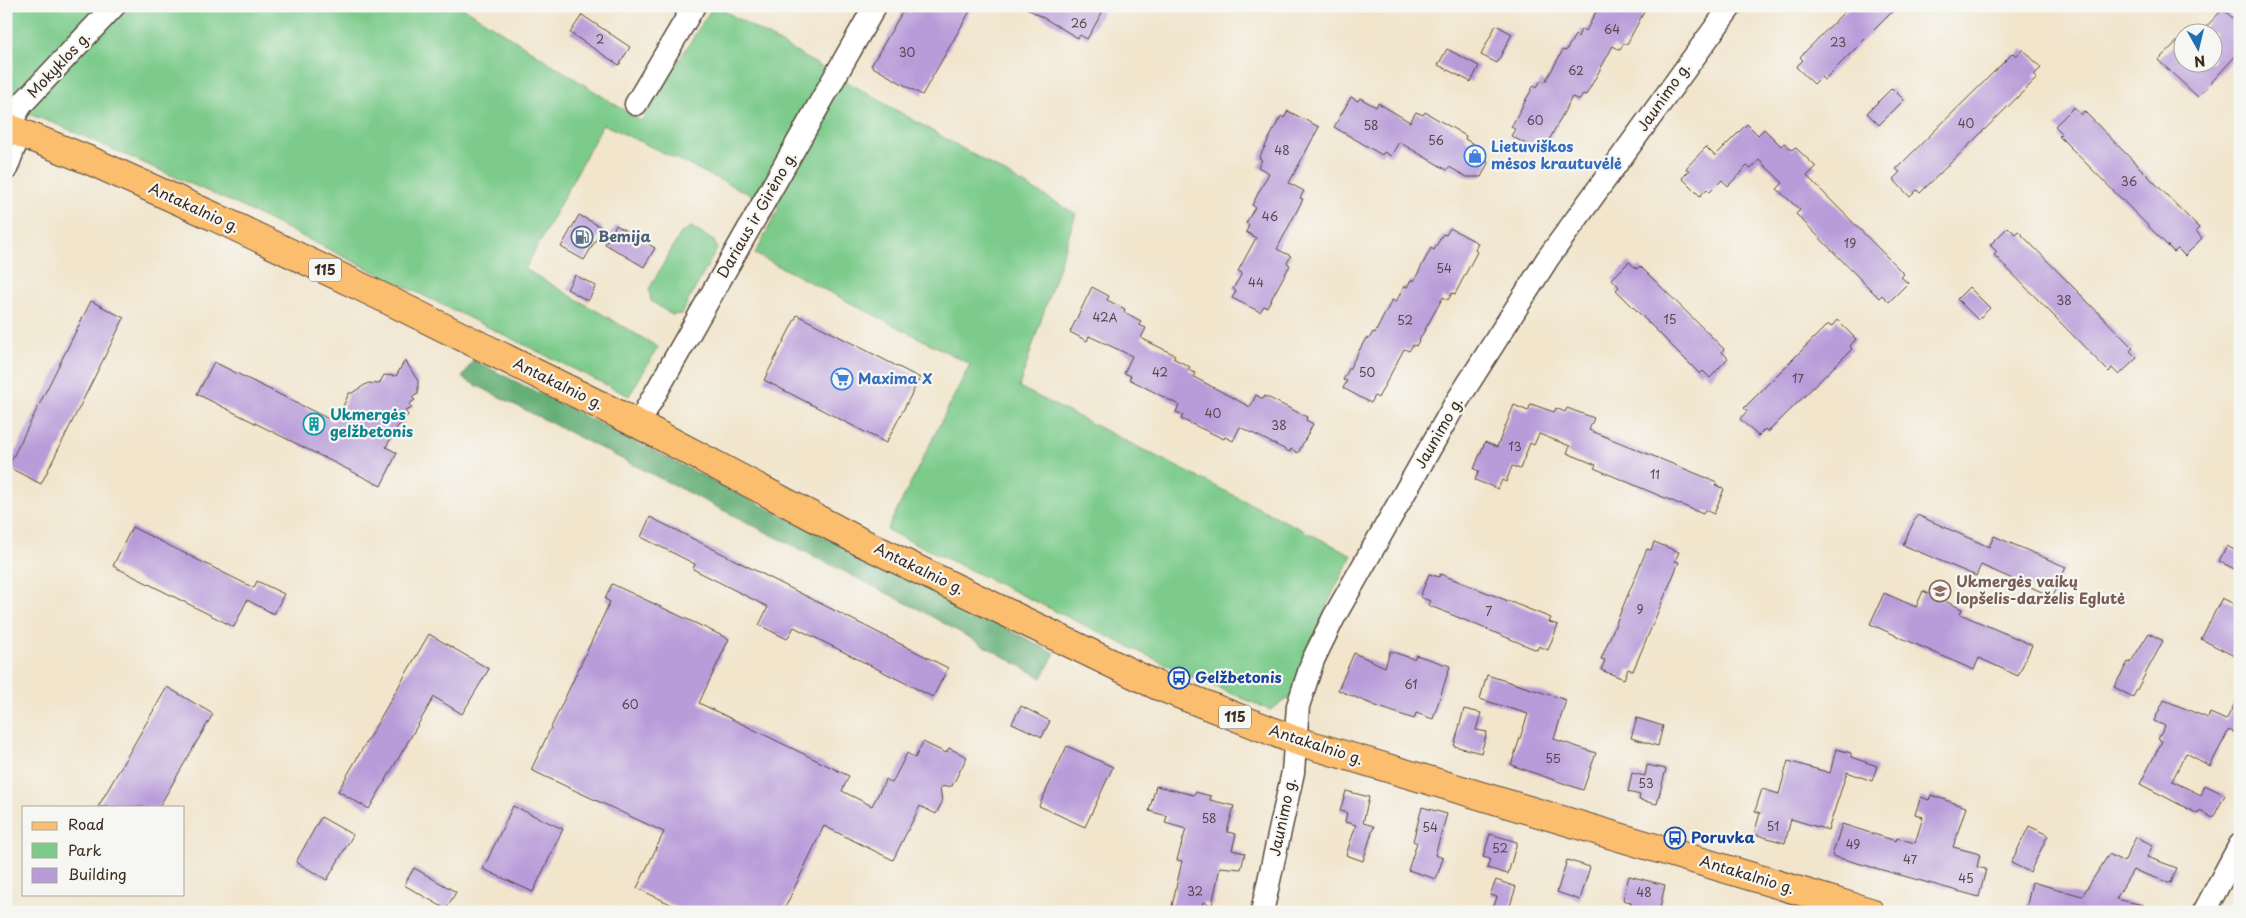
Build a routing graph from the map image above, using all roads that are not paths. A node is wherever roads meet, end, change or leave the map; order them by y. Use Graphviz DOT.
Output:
graph roads {
  1 [pos="114,6"];
  2 [pos="694,6"];
  3 [pos="875,6"];
  4 [pos="1731,6"];
  5 [pos="636,104"];
  6 [pos="11,129"];
  7 [pos="6,169"];
  8 [pos="638,424"];
  9 [pos="1294,740"];
  10 [pos="2240,846"];
  11 [pos="1262,912"];
  12 [pos="1870,912"];
  13 [pos="2204,912"];
  1 -- 6 [label="street, Mokyklos g."];
  2 -- 5 [label="street"];
  3 -- 8 [label="street, Dariaus ir Girėno g."];
  4 -- 9 [label="street, Jaunimo g."];
  6 -- 7 [label="street, Mokyklos g."];
  6 -- 8 [label="main road, Antakalnio g. / 115"];
  8 -- 9 [label="main road, Antakalnio g. / 115"];
  9 -- 11 [label="street, Jaunimo g."];
  9 -- 12 [label="main road, Antakalnio g. / 115"];
  10 -- 13 [label="street"];
}
